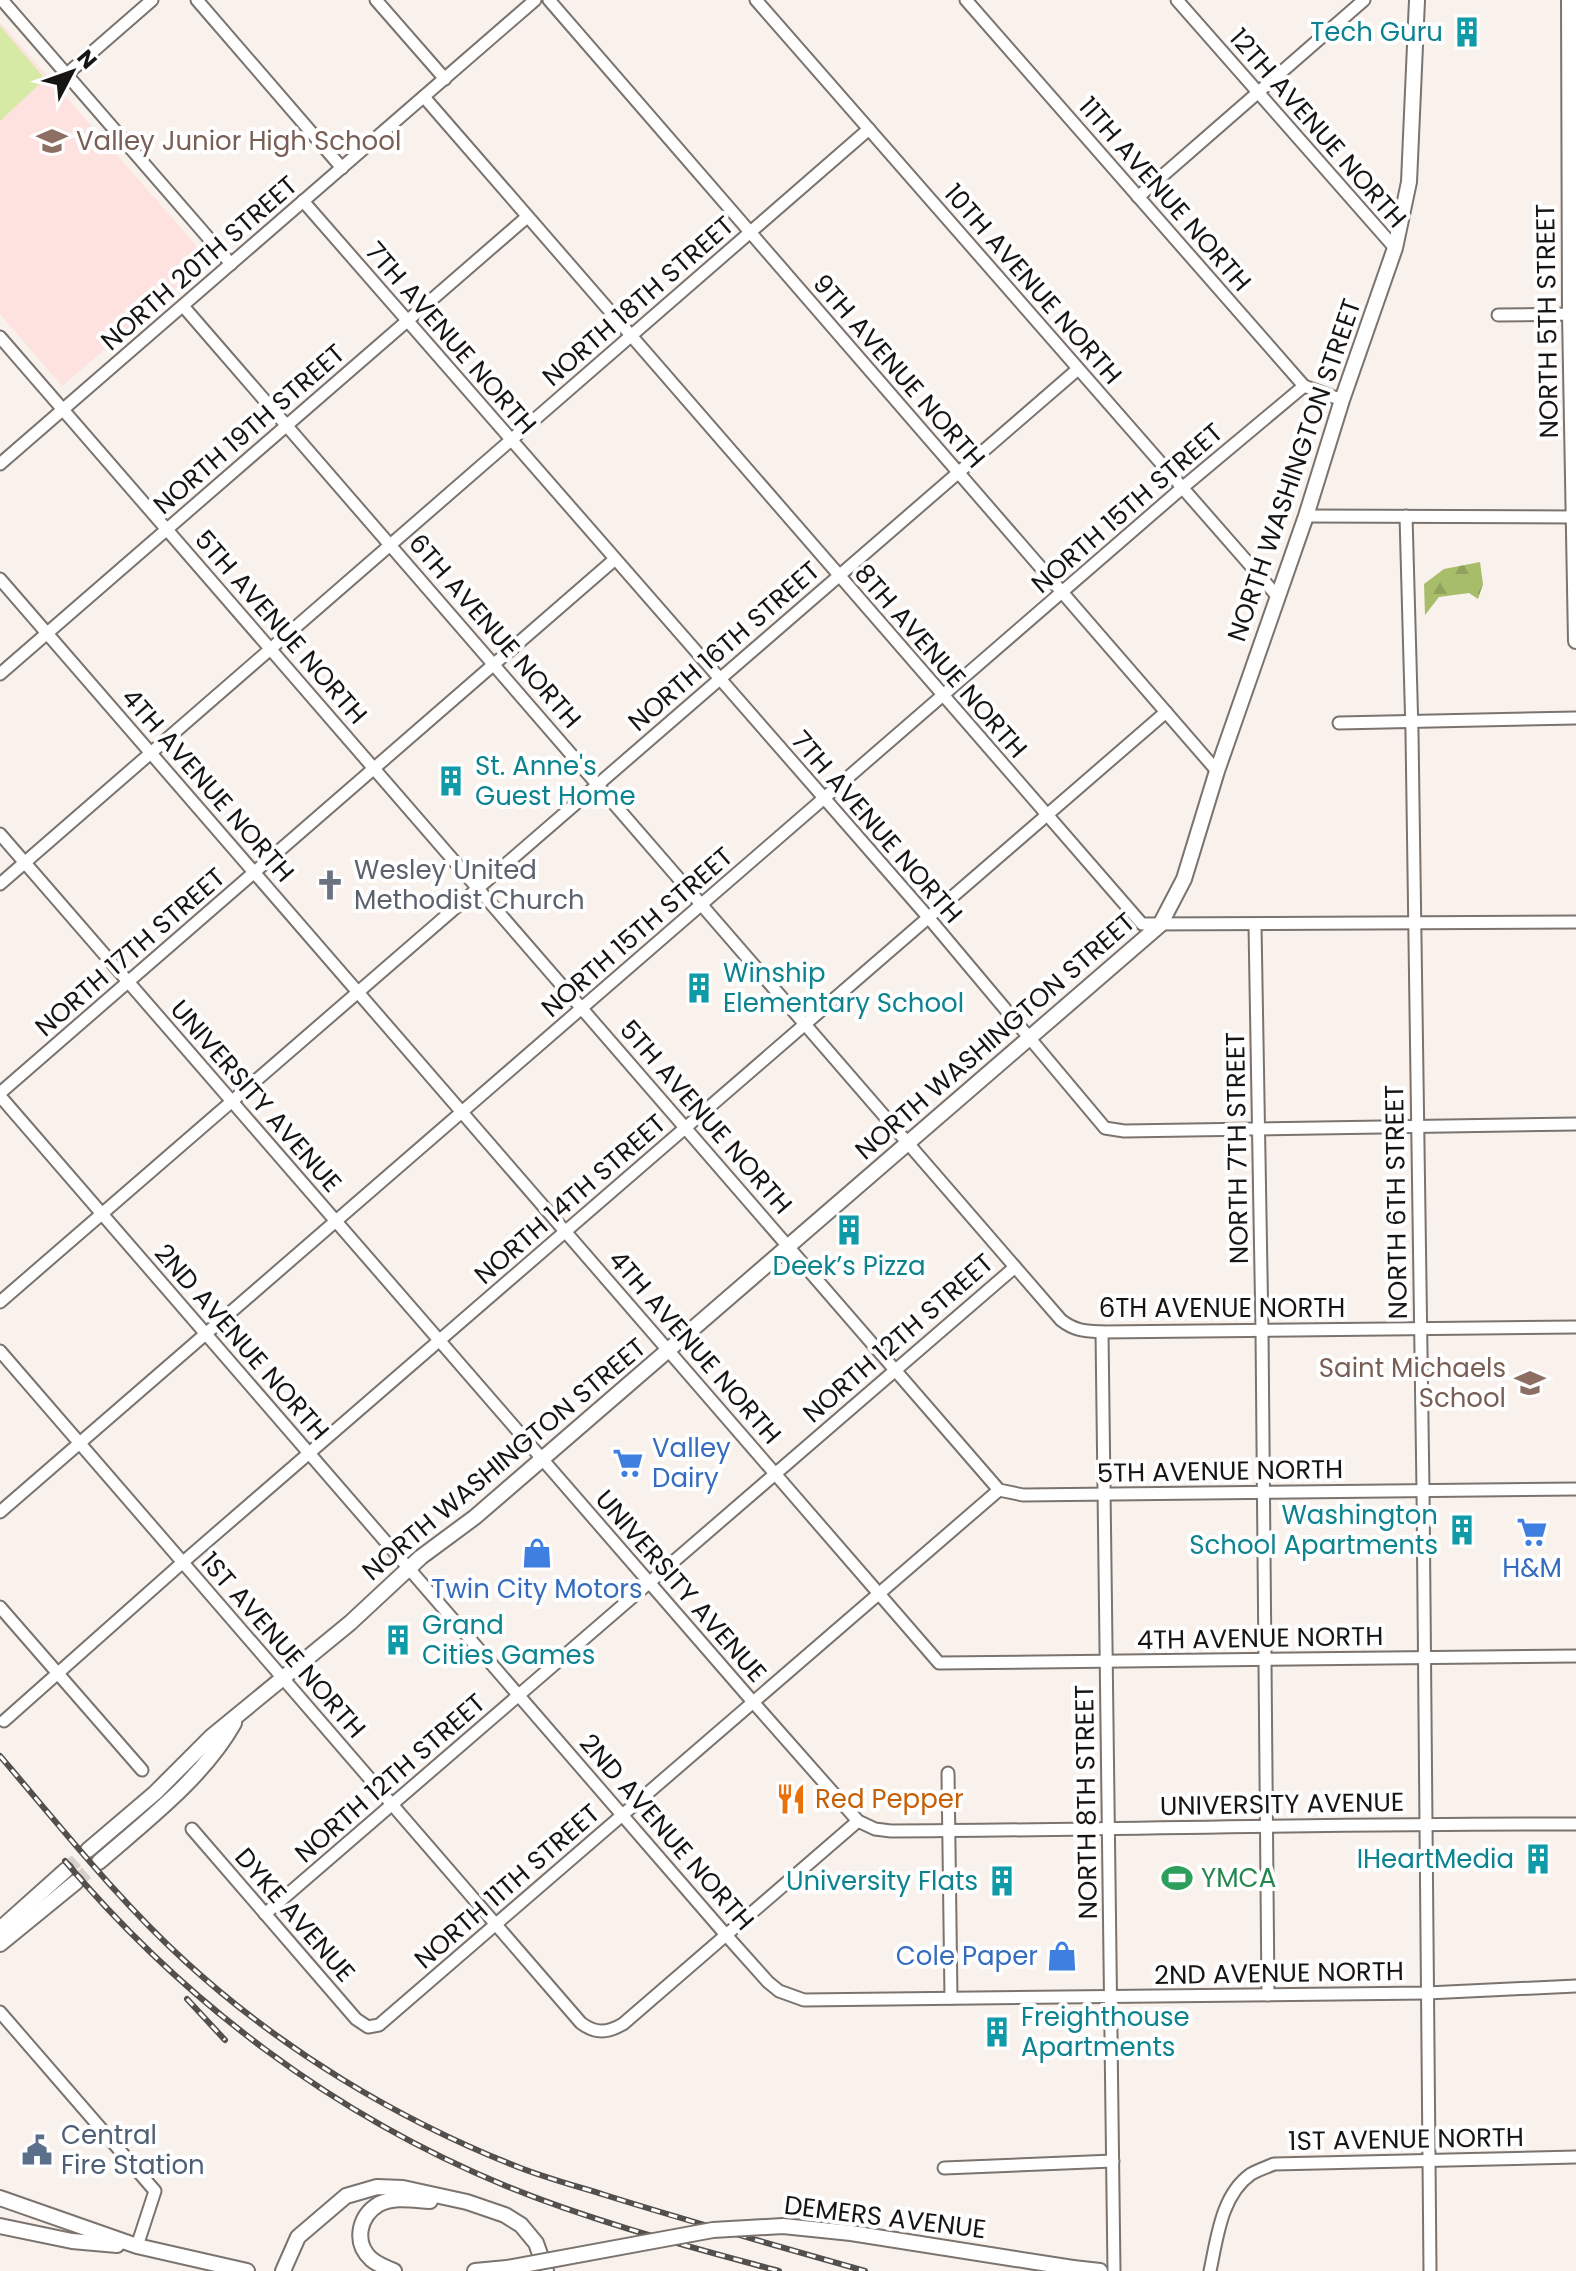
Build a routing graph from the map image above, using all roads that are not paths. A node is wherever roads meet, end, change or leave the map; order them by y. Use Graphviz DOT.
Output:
graph roads {
  1 [pos="2,0"];
  2 [pos="152,0"];
  3 [pos="197,0"];
  4 [pos="376,0"];
  5 [pos="535,0"];
  6 [pos="549,0"];
  7 [pos="756,0"];
  8 [pos="966,0"];
  9 [pos="1177,0"];
  10 [pos="1364,0"];
  11 [pos="1417,0"];
  12 [pos="1569,0"];
  13 [pos="1576,7"];
  14 [pos="67,74"];
  15 [pos="445,79"];
  16 [pos="1258,93"];
  17 [pos="424,97"];
  18 [pos="869,129"];
  19 [pos="342,168"];
  20 [pos="1138,197"];
  21 [pos="303,201"];
  22 [pos="527,217"];
  23 [pos="750,233"];
  24 [pos="1395,248"];
  25 [pos="231,264"];
  26 [pos="183,306"];
  27 [pos="1573,314"];
  28 [pos="1498,315"];
  29 [pos="407,320"];
  30 [pos="630,336"];
  31 [pos="0,337"];
  32 [pos="1078,369"];
  33 [pos="1304,386"];
  34 [pos="1342,400"];
  35 [pos="63,409"];
  36 [pos="287,425"];
  37 [pos="511,440"];
  38 [pos="0,464"];
  39 [pos="959,473"];
  40 [pos="1182,488"];
  41 [pos="1306,516"];
  42 [pos="1406,516"];
  43 [pos="1575,517"];
  44 [pos="167,529"];
  45 [pos="391,544"];
  46 [pos="614,560"];
  47 [pos="838,577"];
  48 [pos="0,579"];
  49 [pos="1063,592"];
  50 [pos="1278,597"];
  51 [pos="47,634"];
  52 [pos="1576,641"];
  53 [pos="271,649"];
  54 [pos="495,665"];
  55 [pos="0,674"];
  56 [pos="719,681"];
  57 [pos="942,695"];
  58 [pos="1166,712"];
  59 [pos="1576,718"];
  60 [pos="1410,720"];
  61 [pos="1339,723"];
  62 [pos="151,753"];
  63 [pos="373,767"];
  64 [pos="1217,771"];
  65 [pos="598,785"];
  66 [pos="823,800"];
  67 [pos="1047,816"];
  68 [pos="0,834"];
  69 [pos="24,862"];
  70 [pos="254,873"];
  71 [pos="0,884"];
  72 [pos="478,888"];
  73 [pos="702,904"];
  74 [pos="928,917"];
  75 [pos="1576,922"];
  76 [pos="1415,923"];
  77 [pos="1160,925"];
  78 [pos="1255,925"];
  79 [pos="128,982"];
  80 [pos="359,992"];
  81 [pos="582,1008"];
  82 [pos="805,1025"];
  83 [pos="1030,1038"];
  84 [pos="0,1095"];
  85 [pos="232,1102"];
  86 [pos="462,1112"];
  87 [pos="1576,1124"];
  88 [pos="1417,1125"];
  89 [pos="686,1127"];
  90 [pos="1258,1127"];
  91 [pos="908,1143"];
  92 [pos="102,1214"];
  93 [pos="336,1222"];
  94 [pos="566,1231"];
  95 [pos="789,1246"];
  96 [pos="1015,1267"];
  97 [pos="0,1302"];
  98 [pos="1576,1327"];
  99 [pos="1421,1328"];
  100 [pos="1262,1331"];
  101 [pos="1102,1332"];
  102 [pos="206,1334"];
  103 [pos="440,1341"];
  104 [pos="669,1350"];
  105 [pos="0,1351"];
  106 [pos="895,1370"];
  107 [pos="80,1443"];
  108 [pos="310,1454"];
  109 [pos="542,1459"];
  110 [pos="775,1474"];
  111 [pos="1576,1489"];
  112 [pos="999,1490"];
  113 [pos="1423,1490"];
  114 [pos="1262,1493"];
  115 [pos="1105,1495"];
  116 [pos="0,1512"];
  117 [pos="182,1563"];
  118 [pos="410,1568"];
  119 [pos="649,1583"];
  120 [pos="879,1593"];
  121 [pos="0,1607"];
  122 [pos="1576,1656"];
  123 [pos="1423,1658"];
  124 [pos="1265,1660"];
  125 [pos="1107,1662"];
  126 [pos="57,1672"];
  127 [pos="283,1679"];
  128 [pos="519,1695"];
  129 [pos="753,1702"];
  130 [pos="236,1719"];
  131 [pos="4,1721"];
  132 [pos="142,1770"];
  133 [pos="948,1773"];
  134 [pos="393,1804"];
  135 [pos="622,1815"];
  136 [pos="858,1821"];
  137 [pos="1424,1823"];
  138 [pos="1576,1824"];
  139 [pos="1109,1828"];
  140 [pos="1266,1828"];
  141 [pos="192,1829"];
  142 [pos="948,1831"];
  143 [pos="88,1850"];
  144 [pos="99,1862"];
  145 [pos="265,1914"];
  146 [pos="496,1925"];
  147 [pos="0,1929"];
  148 [pos="726,1935"];
  149 [pos="0,1944"];
  150 [pos="1576,1986"];
  151 [pos="1427,1993"];
  152 [pos="1268,1995"];
  153 [pos="1111,1997"];
  154 [pos="951,1998"];
  155 [pos="0,2012"];
  156 [pos="368,2027"];
  157 [pos="1576,2157"];
  158 [pos="1429,2160"];
  159 [pos="1113,2161"];
  160 [pos="944,2168"];
  161 [pos="0,2198"];
  162 [pos="467,2202"];
  163 [pos="24,2206"];
  164 [pos="0,2226"];
  165 [pos="15,2231"];
  166 [pos="137,2246"];
  167 [pos="506,2270"];
  168 [pos="247,2271"];
  169 [pos="283,2271"];
  170 [pos="394,2271"];
  171 [pos="475,2271"];
  172 [pos="546,2271"];
  173 [pos="1100,2271"];
  174 [pos="1114,2271"];
  175 [pos="1210,2271"];
  176 [pos="1430,2271"];
  1 -- 14 [label="street"];
  2 -- 14 [label="street"];
  3 -- 19 [label="street"];
  4 -- 15 [label="street"];
  5 -- 15 [label="street, NORTH 20TH STREET"];
  6 -- 23 [label="street, 9TH AVENUE NORTH"];
  7 -- 18 [label="street, 10TH AVENUE NORTH"];
  8 -- 20 [label="street, 11TH AVENUE NORTH"];
  9 -- 16 [label="street, 12TH AVENUE NORTH"];
  10 -- 16 [label="street"];
  11 -- 24 [label="main road, NORTH WASHINGTON STREET"];
  12 -- 13 [label="highway"];
  12 -- 27 [label="main road, NORTH 5TH STREET"];
  14 -- 25 [label="street"];
  15 -- 17 [label="street, NORTH 20TH STREET"];
  16 -- 20 [label="street"];
  16 -- 24 [label="street, 12TH AVENUE NORTH"];
  17 -- 19 [label="street, NORTH 20TH STREET"];
  17 -- 22 [label="street, 8TH AVENUE NORTH"];
  18 -- 23 [label="street, NORTH 18TH STREET"];
  18 -- 32 [label="street, 10TH AVENUE NORTH"];
  19 -- 21 [label="street, NORTH 20TH STREET"];
  20 -- 33 [label="street, 11TH AVENUE NORTH"];
  21 -- 25 [label="street, NORTH 20TH STREET"];
  21 -- 29 [label="street, 7TH AVENUE NORTH"];
  22 -- 29 [label="street, NORTH 19TH STREET"];
  22 -- 30 [label="street, 8TH AVENUE NORTH"];
  23 -- 30 [label="street, NORTH 18TH STREET"];
  23 -- 39 [label="street, 9TH AVENUE NORTH"];
  24 -- 34 [label="main road, NORTH WASHINGTON STREET"];
  25 -- 26 [label="street, NORTH 20TH STREET"];
  26 -- 35 [label="street, NORTH 20TH STREET"];
  26 -- 36 [label="street, 6TH AVENUE NORTH"];
  27 -- 28 [label="street"];
  27 -- 43 [label="main road, NORTH 5TH STREET"];
  29 -- 36 [label="street, NORTH 19TH STREET"];
  29 -- 37 [label="street, 7TH AVENUE NORTH"];
  30 -- 37 [label="street, NORTH 18TH STREET"];
  30 -- 47 [label="street, 8TH AVENUE NORTH"];
  31 -- 35 [label="street, 5TH AVENUE NORTH"];
  32 -- 39 [label="street, NORTH 16TH STREET"];
  32 -- 40 [label="street, 10TH AVENUE NORTH"];
  33 -- 34 [label="street, 11TH AVENUE NORTH"];
  33 -- 40 [label="street, NORTH 15TH STREET"];
  34 -- 41 [label="main road, NORTH WASHINGTON STREET"];
  35 -- 38 [label="street, NORTH 20TH STREET"];
  35 -- 44 [label="street, 5TH AVENUE NORTH"];
  36 -- 44 [label="street, NORTH 19TH STREET"];
  36 -- 45 [label="street, 6TH AVENUE NORTH"];
  37 -- 45 [label="street, NORTH 18TH STREET"];
  37 -- 46 [label="street, 7TH AVENUE NORTH"];
  39 -- 47 [label="street, NORTH 16TH STREET"];
  39 -- 49 [label="street, 9TH AVENUE NORTH"];
  40 -- 49 [label="street, NORTH 15TH STREET"];
  40 -- 50 [label="street, 10TH AVENUE NORTH"];
  41 -- 42 [label="street"];
  41 -- 50 [label="main road, NORTH WASHINGTON STREET"];
  42 -- 43 [label="street"];
  42 -- 60 [label="street, NORTH 6TH STREET"];
  43 -- 52 [label="main road, NORTH 5TH STREET"];
  44 -- 51 [label="street, NORTH 19TH STREET"];
  44 -- 53 [label="street, 5TH AVENUE NORTH"];
  45 -- 53 [label="street, NORTH 18TH STREET"];
  45 -- 54 [label="street, 6TH AVENUE NORTH"];
  46 -- 54 [label="street, NORTH 17TH STREET"];
  46 -- 56 [label="street, 7TH AVENUE NORTH"];
  47 -- 56 [label="street, NORTH 16TH STREET"];
  47 -- 57 [label="street, 8TH AVENUE NORTH"];
  48 -- 51 [label="street, 4TH AVENUE NORTH"];
  49 -- 57 [label="street, NORTH 15TH STREET"];
  49 -- 58 [label="street, 9TH AVENUE NORTH"];
  50 -- 64 [label="main road, NORTH WASHINGTON STREET"];
  51 -- 55 [label="street, NORTH 19TH STREET"];
  51 -- 62 [label="street, 4TH AVENUE NORTH"];
  53 -- 62 [label="street, NORTH 18TH STREET"];
  53 -- 63 [label="street, 5TH AVENUE NORTH"];
  54 -- 63 [label="street, NORTH 17TH STREET"];
  54 -- 65 [label="street, 6TH AVENUE NORTH"];
  56 -- 65 [label="street, NORTH 16TH STREET"];
  56 -- 66 [label="street, 7TH AVENUE NORTH"];
  57 -- 66 [label="street, NORTH 15TH STREET"];
  57 -- 67 [label="street, 8TH AVENUE NORTH"];
  58 -- 64 [label="street, 9TH AVENUE NORTH"];
  58 -- 67 [label="street, NORTH 14TH STREET"];
  59 -- 60 [label="street"];
  60 -- 61 [label="street"];
  60 -- 76 [label="street, NORTH 6TH STREET"];
  62 -- 69 [label="street, NORTH 18TH STREET"];
  62 -- 70 [label="street, 4TH AVENUE NORTH"];
  63 -- 70 [label="street, NORTH 17TH STREET"];
  63 -- 72 [label="street, 5TH AVENUE NORTH"];
  64 -- 77 [label="main road, NORTH WASHINGTON STREET"];
  65 -- 72 [label="street, NORTH 16TH STREET"];
  65 -- 73 [label="street, 6TH AVENUE NORTH"];
  66 -- 73 [label="street, NORTH 15TH STREET"];
  66 -- 74 [label="street, 7TH AVENUE NORTH"];
  67 -- 74 [label="street, NORTH 14TH STREET"];
  67 -- 77 [label="street, 8TH AVENUE NORTH"];
  68 -- 69 [label="street, UNIVERSITY AVENUE"];
  69 -- 71 [label="street, NORTH 18TH STREET"];
  69 -- 79 [label="street, UNIVERSITY AVENUE"];
  70 -- 79 [label="street, NORTH 17TH STREET"];
  70 -- 80 [label="street, 4TH AVENUE NORTH"];
  72 -- 80 [label="street, NORTH 16TH STREET"];
  72 -- 81 [label="street, 5TH AVENUE NORTH"];
  73 -- 81 [label="street, NORTH 15TH STREET"];
  73 -- 82 [label="street, 6TH AVENUE NORTH"];
  74 -- 82 [label="street, NORTH 14TH STREET"];
  74 -- 83 [label="street, 7TH AVENUE NORTH"];
  75 -- 76 [label="street, 8TH AVENUE NORTH"];
  76 -- 78 [label="street, 8TH AVENUE NORTH"];
  76 -- 88 [label="street, NORTH 6TH STREET"];
  77 -- 78 [label="street, 8TH AVENUE NORTH"];
  77 -- 83 [label="main road, NORTH WASHINGTON STREET"];
  78 -- 90 [label="street, NORTH 7TH STREET"];
  79 -- 84 [label="street, NORTH 17TH STREET"];
  79 -- 85 [label="street, UNIVERSITY AVENUE"];
  80 -- 85 [label="street, NORTH 16TH STREET"];
  80 -- 86 [label="street, 4TH AVENUE NORTH"];
  81 -- 86 [label="street, NORTH 15TH STREET"];
  81 -- 89 [label="street, 5TH AVENUE NORTH"];
  82 -- 89 [label="street, NORTH 14TH STREET"];
  82 -- 91 [label="street, 6TH AVENUE NORTH"];
  83 -- 90 [label="street, 7TH AVENUE NORTH"];
  83 -- 91 [label="main road, NORTH WASHINGTON STREET"];
  84 -- 92 [label="street, 2ND AVENUE NORTH"];
  85 -- 92 [label="street, NORTH 16TH STREET"];
  85 -- 93 [label="street, UNIVERSITY AVENUE"];
  86 -- 93 [label="street, NORTH 15TH STREET"];
  86 -- 94 [label="street, 4TH AVENUE NORTH"];
  87 -- 88 [label="street, 7TH AVENUE NORTH"];
  88 -- 90 [label="street, 7TH AVENUE NORTH"];
  88 -- 99 [label="street, NORTH 6TH STREET"];
  89 -- 94 [label="street, NORTH 14TH STREET"];
  89 -- 95 [label="street, 5TH AVENUE NORTH"];
  90 -- 100 [label="street, NORTH 7TH STREET"];
  91 -- 95 [label="main road, NORTH WASHINGTON STREET"];
  91 -- 96 [label="street, 6TH AVENUE NORTH"];
  92 -- 97 [label="street, NORTH 16TH STREET"];
  92 -- 102 [label="street, 2ND AVENUE NORTH"];
  93 -- 102 [label="street, NORTH 15TH STREET"];
  93 -- 103 [label="street, UNIVERSITY AVENUE"];
  94 -- 103 [label="street, NORTH 14TH STREET"];
  94 -- 104 [label="street, 4TH AVENUE NORTH"];
  95 -- 104 [label="main road, NORTH WASHINGTON STREET"];
  95 -- 106 [label="street, 5TH AVENUE NORTH"];
  96 -- 101 [label="street, 6TH AVENUE NORTH"];
  96 -- 106 [label="street, NORTH 12TH STREET"];
  98 -- 99 [label="street, 6TH AVENUE NORTH"];
  99 -- 100 [label="street, 6TH AVENUE NORTH"];
  99 -- 113 [label="street, NORTH 6TH STREET"];
  100 -- 101 [label="street, 6TH AVENUE NORTH"];
  100 -- 114 [label="street, NORTH 7TH STREET"];
  101 -- 115 [label="street, NORTH 8TH STREET"];
  102 -- 107 [label="street, NORTH 15TH STREET"];
  102 -- 108 [label="street, 2ND AVENUE NORTH"];
  103 -- 108 [label="street, NORTH 14TH STREET"];
  103 -- 109 [label="street, UNIVERSITY AVENUE"];
  104 -- 109 [label="main road, NORTH WASHINGTON STREET"];
  104 -- 110 [label="street, 4TH AVENUE NORTH"];
  105 -- 107 [label="street, 1ST AVENUE NORTH"];
  106 -- 110 [label="street, NORTH 12TH STREET"];
  106 -- 112 [label="street, 5TH AVENUE NORTH"];
  107 -- 116 [label="street, NORTH 15TH STREET"];
  107 -- 117 [label="street, 1ST AVENUE NORTH"];
  108 -- 117 [label="street, NORTH 14TH STREET"];
  108 -- 118 [label="street, 2ND AVENUE NORTH"];
  109 -- 118 [label="main road, NORTH WASHINGTON STREET"];
  109 -- 119 [label="street, UNIVERSITY AVENUE"];
  110 -- 119 [label="street, NORTH 12TH STREET"];
  110 -- 120 [label="street, 4TH AVENUE NORTH"];
  111 -- 113 [label="street, 5TH AVENUE NORTH"];
  112 -- 115 [label="street, 5TH AVENUE NORTH"];
  112 -- 120 [label="street, NORTH 11TH STREET"];
  113 -- 114 [label="street, 5TH AVENUE NORTH"];
  113 -- 123 [label="street, NORTH 6TH STREET"];
  114 -- 115 [label="street, 5TH AVENUE NORTH"];
  114 -- 124 [label="street, NORTH 7TH STREET"];
  115 -- 125 [label="street, NORTH 8TH STREET"];
  117 -- 126 [label="street, NORTH 14TH STREET"];
  117 -- 127 [label="street, 1ST AVENUE NORTH"];
  118 -- 127 [label="main road, NORTH WASHINGTON STREET"];
  118 -- 128 [label="street, 2ND AVENUE NORTH"];
  119 -- 128 [label="street, NORTH 12TH STREET"];
  119 -- 129 [label="street, UNIVERSITY AVENUE"];
  120 -- 125 [label="street, 4TH AVENUE NORTH"];
  120 -- 129 [label="street, NORTH 11TH STREET"];
  121 -- 126 [label="street"];
  122 -- 123 [label="street, 4TH AVENUE NORTH"];
  123 -- 124 [label="street, 4TH AVENUE NORTH"];
  123 -- 137 [label="street, NORTH 6TH STREET"];
  124 -- 125 [label="street, 4TH AVENUE NORTH"];
  124 -- 140 [label="street, NORTH 7TH STREET"];
  125 -- 139 [label="street, NORTH 8TH STREET"];
  126 -- 131 [label="street, NORTH 14TH STREET"];
  126 -- 132 [label="street"];
  127 -- 130 [label="main road, NORTH WASHINGTON STREET"];
  127 -- 134 [label="street, 1ST AVENUE NORTH"];
  128 -- 134 [label="street, NORTH 12TH STREET"];
  128 -- 135 [label="street, 2ND AVENUE NORTH"];
  129 -- 135 [label="street, NORTH 11TH STREET"];
  129 -- 136 [label="street, UNIVERSITY AVENUE"];
  130 -- 143 [label="main road, NORTH WASHINGTON STREET"];
  130 -- 144 [label="main road, NORTH WASHINGTON STREET"];
  133 -- 142 [label="street"];
  134 -- 145 [label="street, NORTH 12TH STREET"];
  134 -- 146 [label="street, 1ST AVENUE NORTH"];
  135 -- 146 [label="street, NORTH 11TH STREET"];
  135 -- 148 [label="street, 2ND AVENUE NORTH"];
  136 -- 142 [label="street, UNIVERSITY AVENUE"];
  136 -- 148 [label="street"];
  137 -- 138 [label="street, UNIVERSITY AVENUE"];
  137 -- 140 [label="street, UNIVERSITY AVENUE"];
  137 -- 151 [label="street, NORTH 6TH STREET"];
  139 -- 140 [label="street, UNIVERSITY AVENUE"];
  139 -- 142 [label="street, UNIVERSITY AVENUE"];
  139 -- 153 [label="street, NORTH 8TH STREET"];
  140 -- 152 [label="street, NORTH 7TH STREET"];
  141 -- 145 [label="street, DYKE AVENUE"];
  142 -- 154 [label="street"];
  145 -- 156 [label="street, DYKE AVENUE"];
  146 -- 148 [label="street, 1ST AVENUE NORTH"];
  146 -- 156 [label="street, NORTH 11TH STREET"];
  147 -- 149 [label="main road"];
  148 -- 154 [label="street, 2ND AVENUE NORTH"];
  150 -- 151 [label="street, 2ND AVENUE NORTH"];
  151 -- 152 [label="street, 2ND AVENUE NORTH"];
  151 -- 158 [label="street, NORTH 6TH STREET"];
  152 -- 153 [label="street, 2ND AVENUE NORTH"];
  153 -- 154 [label="street, 2ND AVENUE NORTH"];
  153 -- 159 [label="street, NORTH 8TH STREET"];
  155 -- 166 [label="street"];
  157 -- 158 [label="street, 1ST AVENUE NORTH"];
  158 -- 175 [label="street, 1ST AVENUE NORTH"];
  158 -- 176 [label="street, NORTH 6TH STREET"];
  159 -- 160 [label="street"];
  159 -- 174 [label="street, NORTH 8TH STREET"];
  161 -- 163 [label="main road"];
  162 -- 169 [label="main road"];
  162 -- 170 [label="main road"];
  162 -- 172 [label="main road"];
  163 -- 165 [label="main road"];
  163 -- 166 [label="main road"];
  164 -- 165 [label="main road"];
  165 -- 166 [label="main road"];
  166 -- 168 [label="main road"];
  167 -- 171 [label="main road, DEMERS AVENUE"];
  167 -- 173 [label="main road, DEMERS AVENUE, bridge"];
}
